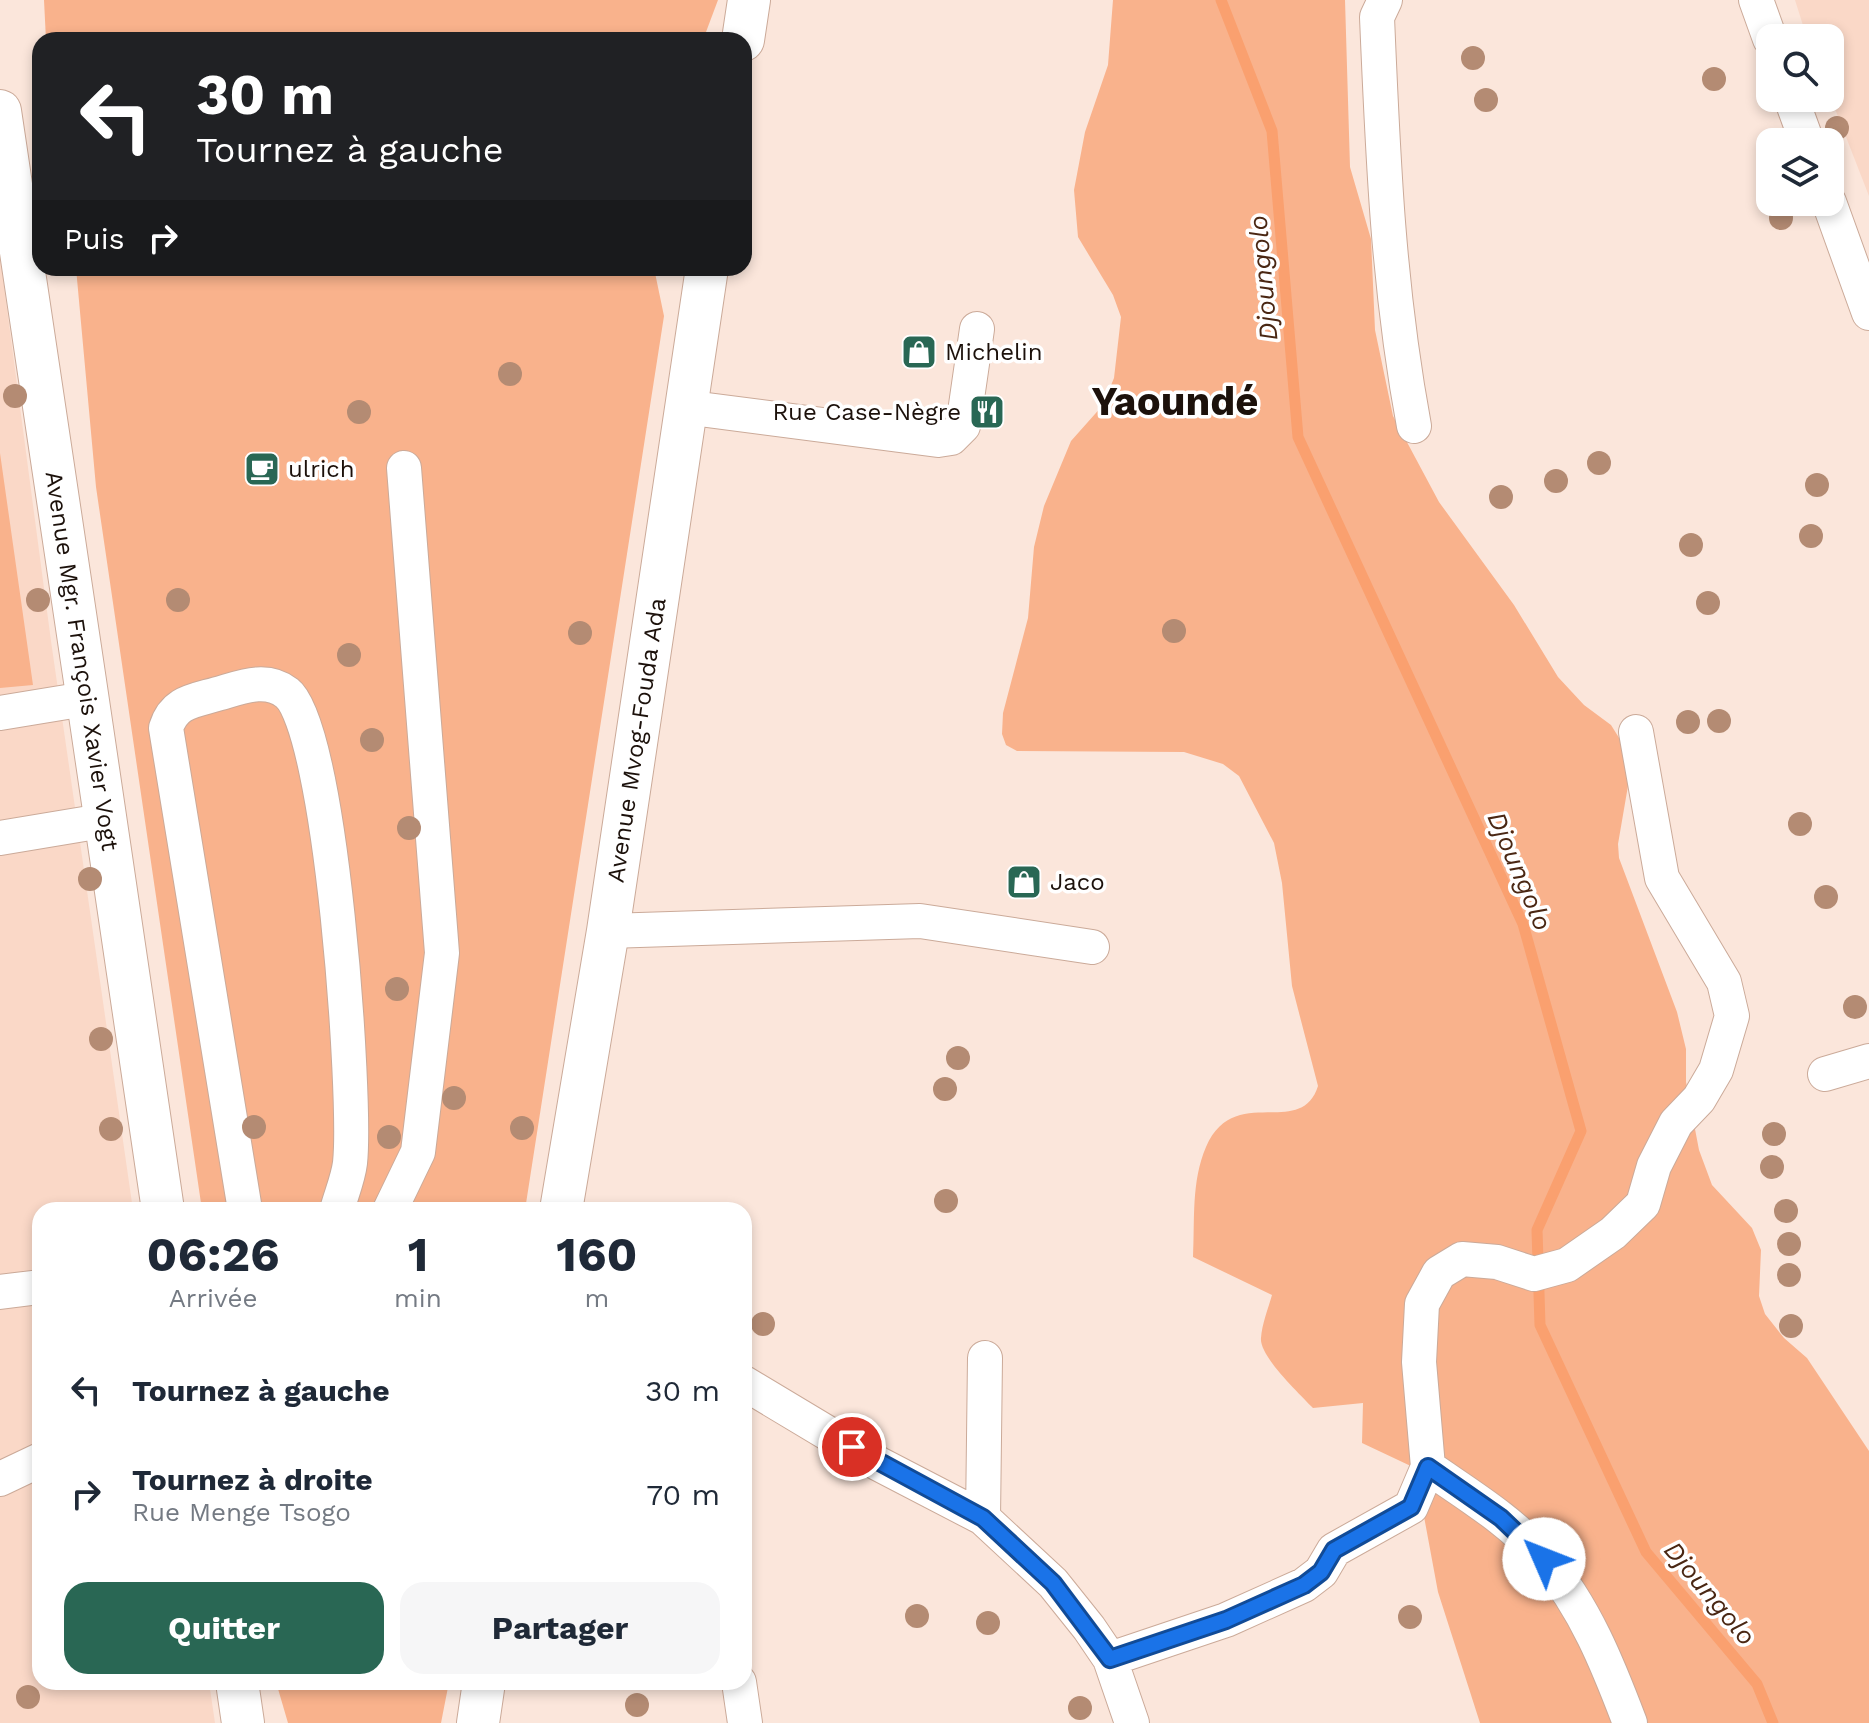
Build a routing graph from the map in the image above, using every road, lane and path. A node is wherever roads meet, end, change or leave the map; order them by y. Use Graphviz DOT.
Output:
graph roads {
  1 [pos="749,0"];
  2 [pos="1385,0"];
  3 [pos="1756,0"];
  4 [pos="1765,24"];
  5 [pos="744,32"];
  6 [pos="0,111"];
  7 [pos="1834,216"];
  8 [pos="706,276"];
  9 [pos="1869,313"];
  10 [pos="977,329"];
  11 [pos="684,407"];
  12 [pos="1414,426"];
  13 [pos="404,468"];
  14 [pos="85,699"];
  15 [pos="0,713"];
  16 [pos="1636,732"];
  17 [pos="108,820"];
  18 [pos="0,838"];
  19 [pos="608,931"];
  20 [pos="1092,947"];
  21 [pos="1869,1061"];
  22 [pos="1825,1074"];
  23 [pos="162,1202"];
  24 [pos="244,1202"];
  25 [pos="339,1202"];
  26 [pos="394,1202"];
  27 [pos="562,1202"];
  28 [pos="32,1288"];
  29 [pos="0,1292"];
  30 [pos="985,1358"];
  31 [pos="752,1388"];
  32 [pos="32,1464"];
  33 [pos="1428,1467"];
  34 [pos="0,1479"];
  35 [pos="983,1518"];
  36 [pos="1110,1659"];
  37 [pos="483,1690"];
  38 [pos="740,1690"];
  39 [pos="478,1723"];
  40 [pos="745,1723"];
  41 [pos="1132,1723"];
  42 [pos="1630,1723"];
  1 -- 5 [label="main road"];
  2 -- 12 [label="street"];
  3 -- 4 [label="street"];
  6 -- 14 [label="main road, Avenue Mgr. François Xavier Vogt"];
  7 -- 9 [label="street"];
  8 -- 11 [label="main road, Avenue Mvog-Fouda Ada"];
  10 -- 11 [label="street"];
  11 -- 19 [label="main road, Avenue Mvog-Fouda Ada"];
  13 -- 26 [label="street"];
  14 -- 15 [label="street"];
  14 -- 17 [label="main road, Avenue Mgr. François Xavier Vogt"];
  16 -- 33 [label="street"];
  17 -- 18 [label="street"];
  17 -- 23 [label="main road, Avenue Mgr. François Xavier Vogt"];
  19 -- 20 [label="street"];
  19 -- 27 [label="main road, Avenue Mvog-Fouda Ada"];
  21 -- 22 [label="street"];
  24 -- 25 [label="street"];
  28 -- 29 [label="street"];
  30 -- 35 [label="street"];
  31 -- 35 [label="street"];
  32 -- 34 [label="street"];
  33 -- 36 [label="street"];
  33 -- 42 [label="street"];
  35 -- 36 [label="street"];
  36 -- 41 [label="street"];
  37 -- 39 [label="main road"];
  38 -- 40 [label="street"];
}
